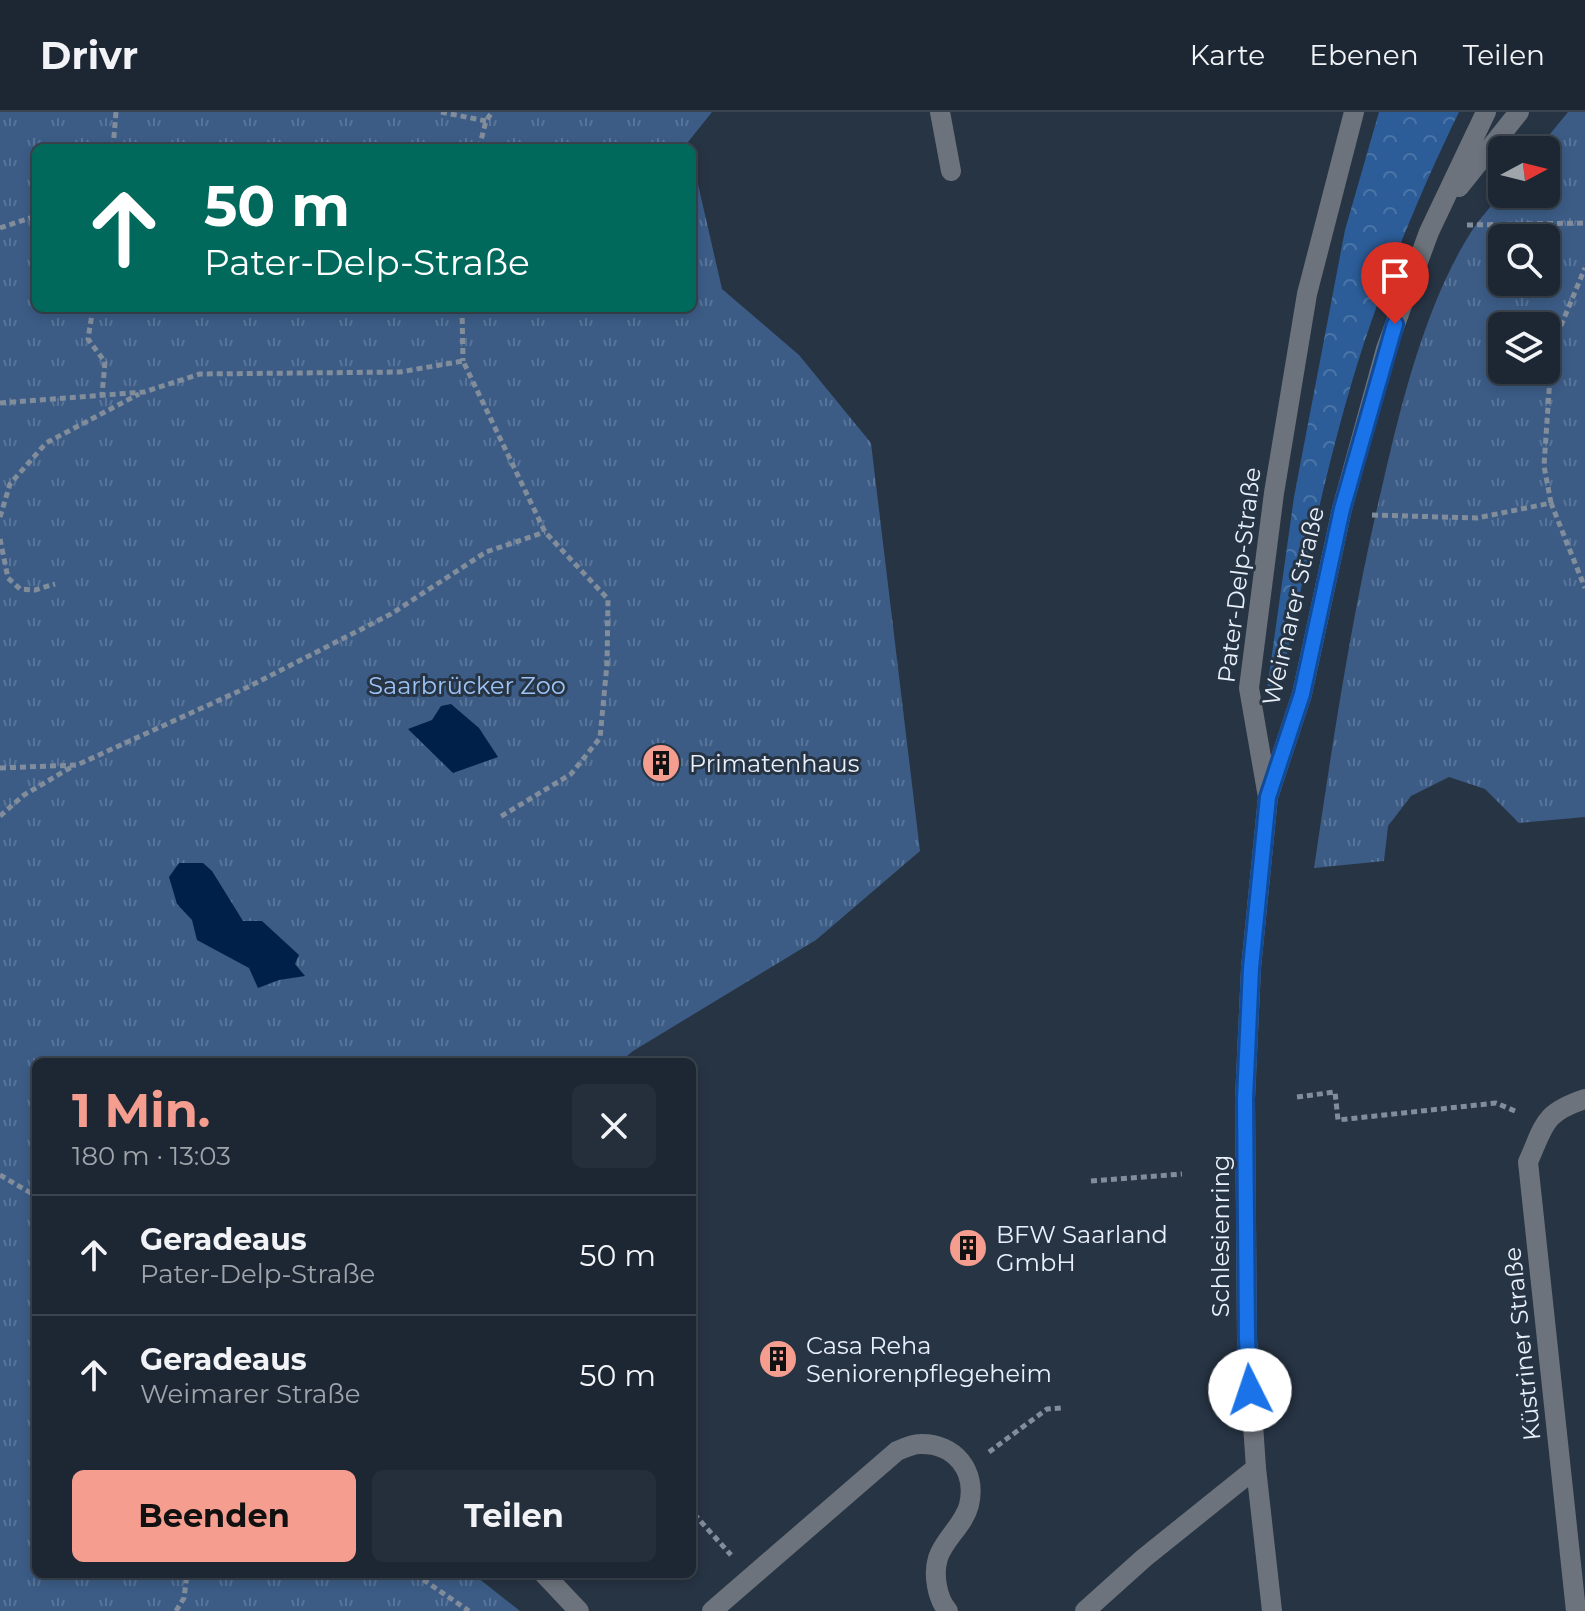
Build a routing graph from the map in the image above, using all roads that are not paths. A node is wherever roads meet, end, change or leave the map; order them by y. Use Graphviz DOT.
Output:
graph roads {
  1 [pos="940,112"];
  2 [pos="1354,112"];
  3 [pos="1486,112"];
  4 [pos="1519,112"];
  5 [pos="951,171"];
  6 [pos="1437,215"];
  7 [pos="1268,797"];
  8 [pos="1245,1099"];
  9 [pos="1585,1099"];
  10 [pos="1256,1468"];
  11 [pos="548,1578"];
  12 [pos="579,1611"];
  13 [pos="712,1611"];
  14 [pos="948,1611"];
  15 [pos="1085,1611"];
  16 [pos="1272,1611"];
  17 [pos="1576,1611"];
  1 -- 5 [label="street"];
  2 -- 7 [label="street, Pater-Delp-Straße"];
  3 -- 6 [label="street, Weimarer Straße"];
  4 -- 6 [label="street"];
  6 -- 7 [label="street, Weimarer Straße"];
  7 -- 8 [label="street, Pater-Delp-Straße"];
  8 -- 10 [label="street, Schlesienring"];
  9 -- 17 [label="street, Küstriner Straße"];
  10 -- 15 [label="street"];
  10 -- 16 [label="street, Schlesienring"];
  11 -- 12 [label="street"];
  13 -- 14 [label="street"];
}
